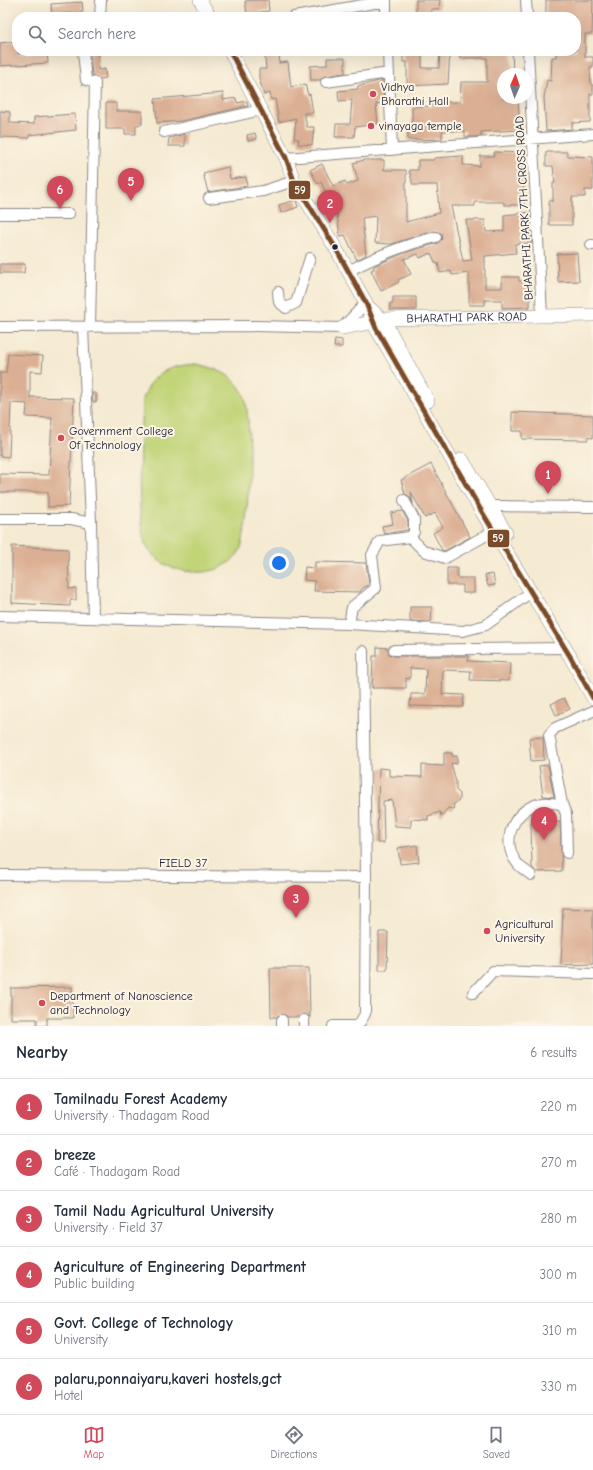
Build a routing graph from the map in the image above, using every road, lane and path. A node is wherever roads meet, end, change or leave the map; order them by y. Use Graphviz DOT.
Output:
graph roads {
  1 [pos="101,0"];
  2 [pos="200,0"];
  3 [pos="386,0"];
  4 [pos="526,0"];
  5 [pos="100,12"];
  6 [pos="207,12"];
  7 [pos="321,12"];
  8 [pos="386,12"];
  9 [pos="527,12"];
  10 [pos="83,56"];
  11 [pos="233,56"];
  12 [pos="388,56"];
  13 [pos="528,56"];
  14 [pos="389,74"];
  15 [pos="326,82"];
  16 [pos="260,110"];
  17 [pos="164,132"];
  18 [pos="593,134"];
  19 [pos="533,138"];
  20 [pos="392,150"];
  21 [pos="286,158"];
  22 [pos="294,180"];
  23 [pos="209,198"];
  24 [pos="0,214"];
  25 [pos="69,214"];
  26 [pos="436,237"];
  27 [pos="310,258"];
  28 [pos="348,271"];
  29 [pos="278,292"];
  30 [pos="366,303"];
  31 [pos="286,308"];
  32 [pos="593,315"];
  33 [pos="542,316"];
  34 [pos="377,320"];
  35 [pos="0,327"];
  36 [pos="86,327"];
  37 [pos="285,327"];
  38 [pos="342,328"];
  39 [pos="404,500"];
  40 [pos="490,506"];
  41 [pos="593,507"];
  42 [pos="0,519"];
  43 [pos="91,523"];
  44 [pos="494,531"];
  45 [pos="410,537"];
  46 [pos="531,592"];
  47 [pos="0,616"];
  48 [pos="93,618"];
  49 [pos="349,624"];
  50 [pos="566,648"];
  51 [pos="394,650"];
  52 [pos="363,651"];
  53 [pos="593,681"];
  54 [pos="593,698"];
  55 [pos="593,710"];
  56 [pos="562,804"];
  57 [pos="567,853"];
  58 [pos="0,875"];
  59 [pos="532,875"];
  60 [pos="366,878"];
  61 [pos="593,974"];
  62 [pos="473,993"];
  63 [pos="333,1026"];
  64 [pos="357,1026"];
  1 -- 5 [label="street"];
  2 -- 6 [label="main road"];
  3 -- 7 [label="street"];
  3 -- 8 [label="street"];
  4 -- 9 [label="street"];
  10 -- 36 [label="street"];
  11 -- 16 [label="main road"];
  12 -- 14 [label="street"];
  13 -- 19 [label="street, BHARATHI PARK 7TH CROSS ROAD"];
  14 -- 15 [label="street"];
  14 -- 20 [label="street"];
  16 -- 17 [label="street"];
  16 -- 21 [label="main road"];
  18 -- 19 [label="street"];
  19 -- 20 [label="street"];
  19 -- 33 [label="street, BHARATHI PARK 7TH CROSS ROAD"];
  20 -- 21 [label="street"];
  21 -- 22 [label="main road"];
  22 -- 23 [label="street"];
  22 -- 28 [label="main road"];
  24 -- 25 [label="street"];
  26 -- 28 [label="street"];
  27 -- 31 [label="street"];
  28 -- 30 [label="main road"];
  29 -- 31 [label="street"];
  30 -- 34 [label="main road"];
  30 -- 38 [label="street"];
  31 -- 37 [label="street"];
  32 -- 33 [label="main road, BHARATHI PARK ROAD"];
  33 -- 34 [label="main road, BHARATHI PARK ROAD"];
  34 -- 38 [label="main road, BHARATHI PARK ROAD"];
  34 -- 40 [label="main road"];
  34 -- 44 [label="main road"];
  35 -- 36 [label="street"];
  36 -- 37 [label="street"];
  36 -- 43 [label="street"];
  37 -- 38 [label="street"];
  39 -- 45 [label="street"];
  40 -- 41 [label="street"];
  40 -- 53 [label="main road"];
  42 -- 43 [label="street"];
  43 -- 48 [label="street"];
  44 -- 45 [label="street"];
  44 -- 46 [label="main road"];
  45 -- 49 [label="street"];
  46 -- 49 [label="street"];
  46 -- 50 [label="main road"];
  47 -- 48 [label="street"];
  48 -- 49 [label="street"];
  50 -- 51 [label="street"];
  50 -- 54 [label="main road"];
  52 -- 60 [label="street"];
  55 -- 56 [label="street"];
  56 -- 57 [label="street"];
  56 -- 59 [label="street"];
  58 -- 60 [label="street, FIELD 37"];
  60 -- 64 [label="street"];
  61 -- 62 [label="street"];
  63 -- 64 [label="street"];
}
